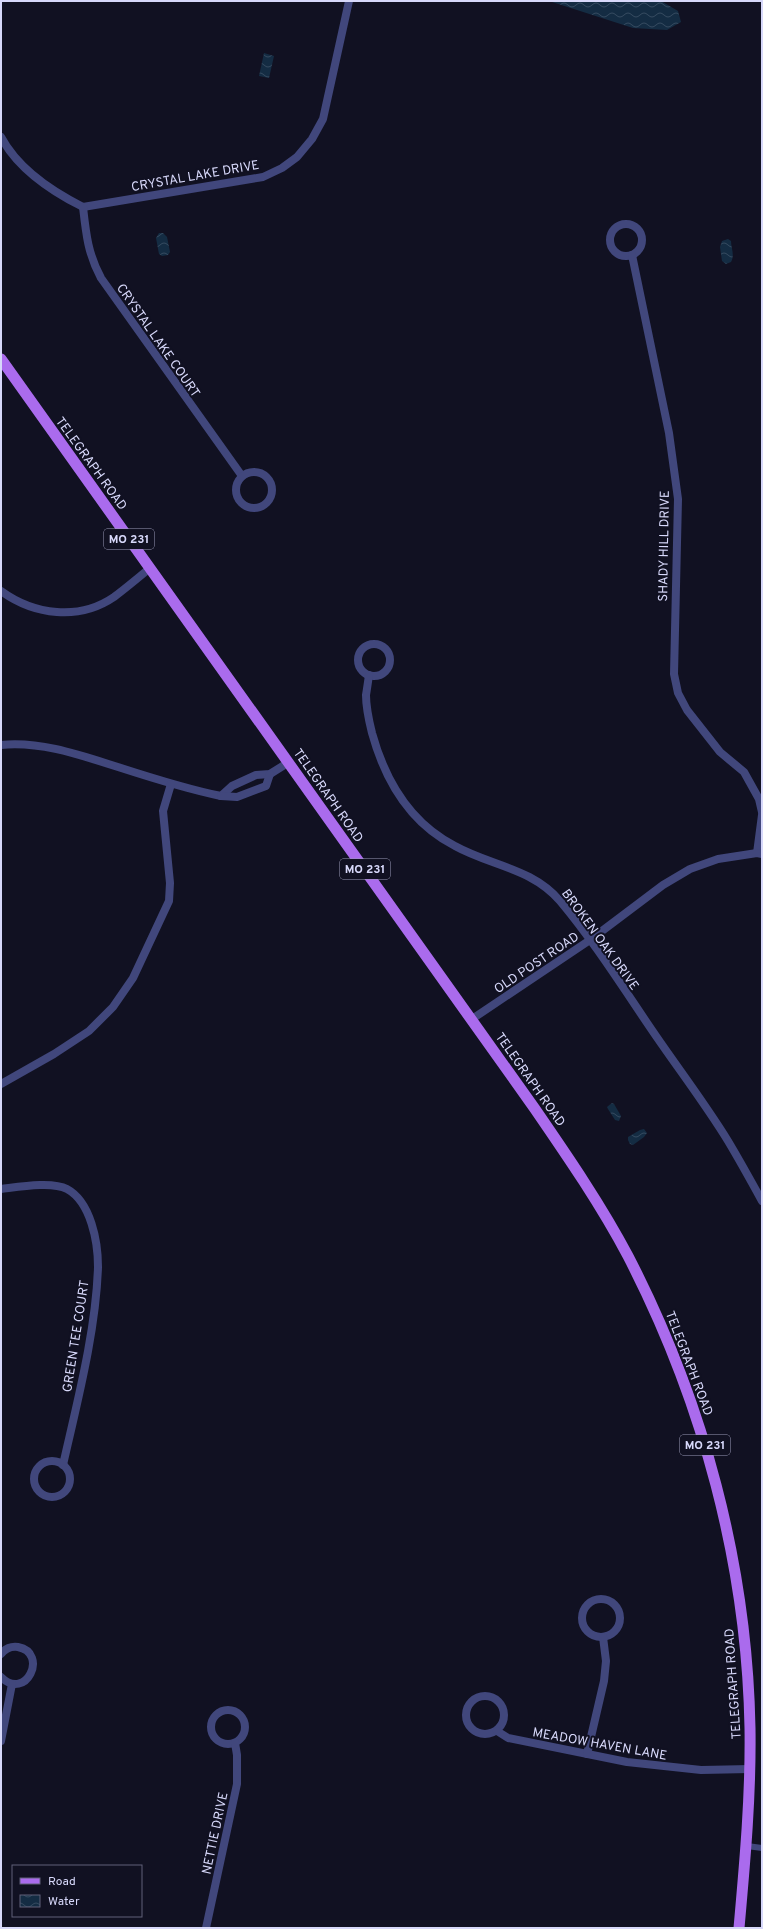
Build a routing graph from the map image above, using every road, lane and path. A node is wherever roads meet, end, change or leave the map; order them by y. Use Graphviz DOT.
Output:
graph roads {
  1 [pos="349,1"];
  2 [pos="1,137"];
  3 [pos="4,149"];
  4 [pos="83,207"];
  5 [pos="632,255"];
  6 [pos="1,359"];
  7 [pos="242,476"];
  8 [pos="150,568"];
  9 [pos="1,591"];
  10 [pos="369,675"];
  11 [pos="1,745"];
  12 [pos="289,762"];
  13 [pos="270,774"];
  14 [pos="171,784"];
  15 [pos="221,796"];
  16 [pos="762,813"];
  17 [pos="760,854"];
  18 [pos="590,940"];
  19 [pos="472,1020"];
  20 [pos="1,1084"];
  21 [pos="1,1189"];
  22 [pos="762,1201"];
  23 [pos="63,1465"];
  24 [pos="602,1637"];
  25 [pos="1,1654"];
  26 [pos="1,1677"];
  27 [pos="12,1684"];
  28 [pos="497,1731"];
  29 [pos="1,1741"];
  30 [pos="235,1743"];
  31 [pos="587,1754"];
  32 [pos="750,1769"];
  33 [pos="747,1846"];
  34 [pos="762,1848"];
  35 [pos="206,1928"];
  36 [pos="739,1928"];
  1 -- 4 [label="street, CRYSTAL LAKE DRIVE"];
  2 -- 3 [label="street"];
  3 -- 4 [label="street"];
  4 -- 7 [label="street, CRYSTAL LAKE COURT"];
  5 -- 5 [label="street"];
  5 -- 16 [label="street, SHADY HILL DRIVE"];
  6 -- 8 [label="main road, TELEGRAPH ROAD / MO 231"];
  7 -- 7 [label="street"];
  8 -- 9 [label="street"];
  8 -- 12 [label="main road, TELEGRAPH ROAD / MO 231"];
  10 -- 10 [label="street"];
  10 -- 18 [label="street, BROKEN OAK DRIVE"];
  11 -- 14 [label="street"];
  12 -- 13 [label="street"];
  12 -- 19 [label="main road, TELEGRAPH ROAD / MO 231"];
  13 -- 15 [label="street"];
  13 -- 15 [label="street"];
  14 -- 15 [label="street"];
  14 -- 20 [label="street"];
  16 -- 17 [label="street, SHADY HILL DRIVE"];
  17 -- 18 [label="street, OLD POST ROAD"];
  18 -- 19 [label="street, OLD POST ROAD"];
  18 -- 22 [label="street, BROKEN OAK DRIVE"];
  19 -- 32 [label="main road, TELEGRAPH ROAD / MO 231"];
  21 -- 23 [label="street, GREEN TEE COURT"];
  23 -- 23 [label="street"];
  24 -- 24 [label="street"];
  24 -- 31 [label="street"];
  25 -- 27 [label="street"];
  26 -- 27 [label="street"];
  27 -- 29 [label="street"];
  28 -- 28 [label="street"];
  28 -- 31 [label="street, MEADOW HAVEN LANE"];
  30 -- 30 [label="street"];
  30 -- 35 [label="street, NETTIE DRIVE"];
  31 -- 32 [label="street, MEADOW HAVEN LANE"];
  32 -- 33 [label="main road, TELEGRAPH ROAD / MO 231"];
  33 -- 34 [label="lane"];
  33 -- 36 [label="main road, TELEGRAPH ROAD / MO 231"];
}
